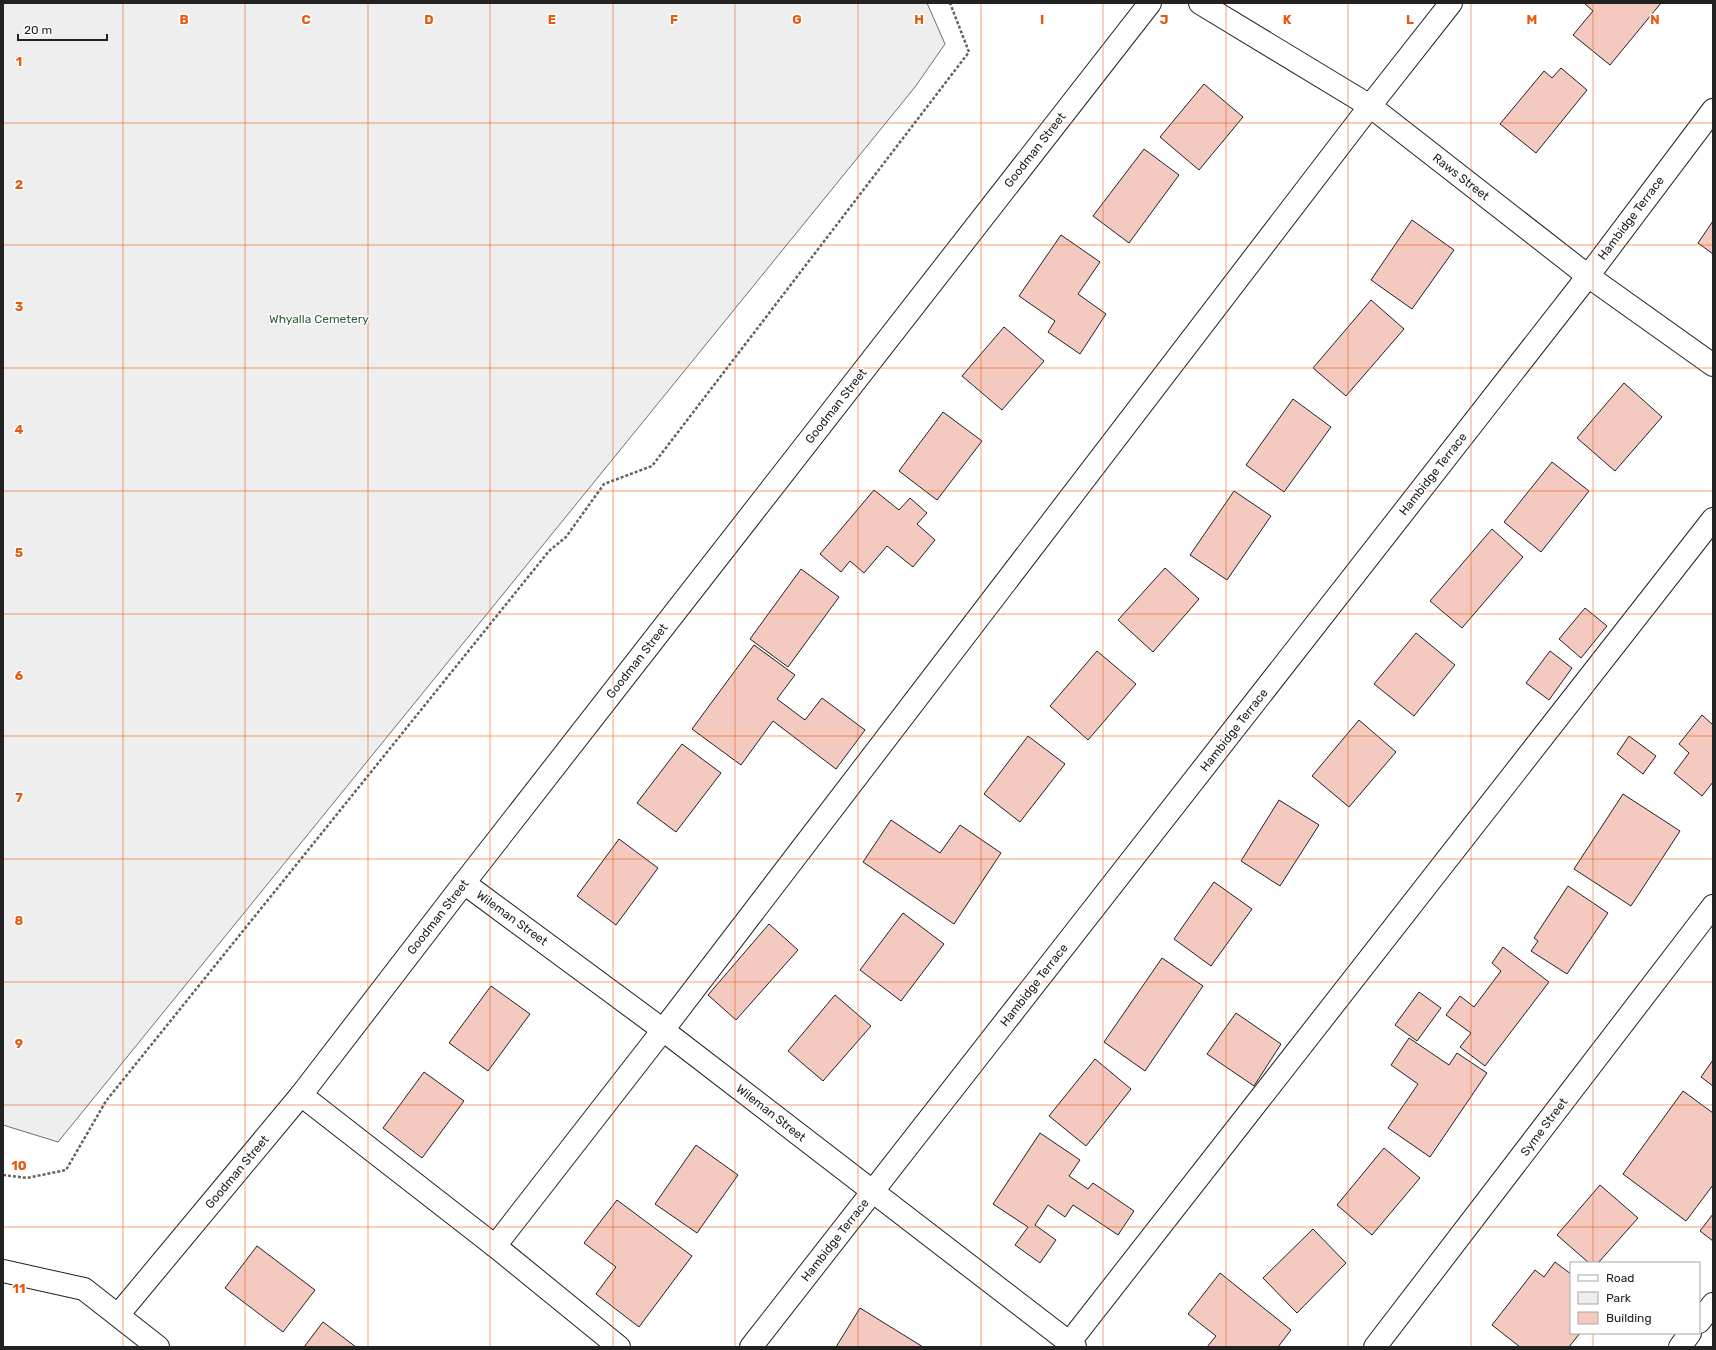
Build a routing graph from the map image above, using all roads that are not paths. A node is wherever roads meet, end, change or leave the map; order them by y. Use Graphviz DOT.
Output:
graph roads {
  1 [pos="1150,3"];
  2 [pos="1200,3"];
  3 [pos="1451,3"];
  4 [pos="1370,106"];
  5 [pos="1713,110"];
  6 [pos="1588,276"];
  7 [pos="1713,365"];
  8 [pos="1713,519"];
  9 [pos="464,883"];
  10 [pos="1713,906"];
  11 [pos="663,1030"];
  12 [pos="301,1095"];
  13 [pos="873,1192"];
  14 [pos="495,1246"];
  15 [pos="3,1271"];
  16 [pos="1713,1304"];
  17 [pos="118,1315"];
  18 [pos="1700,1321"];
  19 [pos="1689,1334"];
  20 [pos="1072,1345"];
  21 [pos="158,1347"];
  22 [pos="619,1347"];
  23 [pos="751,1347"];
  24 [pos="1375,1347"];
  25 [pos="1680,1347"];
  1 -- 9 [label="street, Goodman Street"];
  2 -- 4 [label="street, Raws Street"];
  3 -- 4 [label="street"];
  4 -- 6 [label="street, Raws Street"];
  4 -- 11 [label="street"];
  5 -- 6 [label="street, Hambidge Terrace"];
  6 -- 7 [label="street, Raws Street"];
  6 -- 13 [label="street, Hambidge Terrace"];
  8 -- 20 [label="street"];
  9 -- 11 [label="street, Wileman Street"];
  9 -- 12 [label="street, Goodman Street"];
  10 -- 24 [label="street, Syme Street"];
  11 -- 13 [label="street, Wileman Street"];
  11 -- 14 [label="street"];
  12 -- 14 [label="street"];
  12 -- 17 [label="street, Goodman Street"];
  13 -- 20 [label="street, Wileman Street"];
  13 -- 23 [label="street, Hambidge Terrace"];
  14 -- 22 [label="street"];
  15 -- 17 [label="street"];
  16 -- 18 [label="street"];
  17 -- 21 [label="street"];
  19 -- 25 [label="street"];
}
